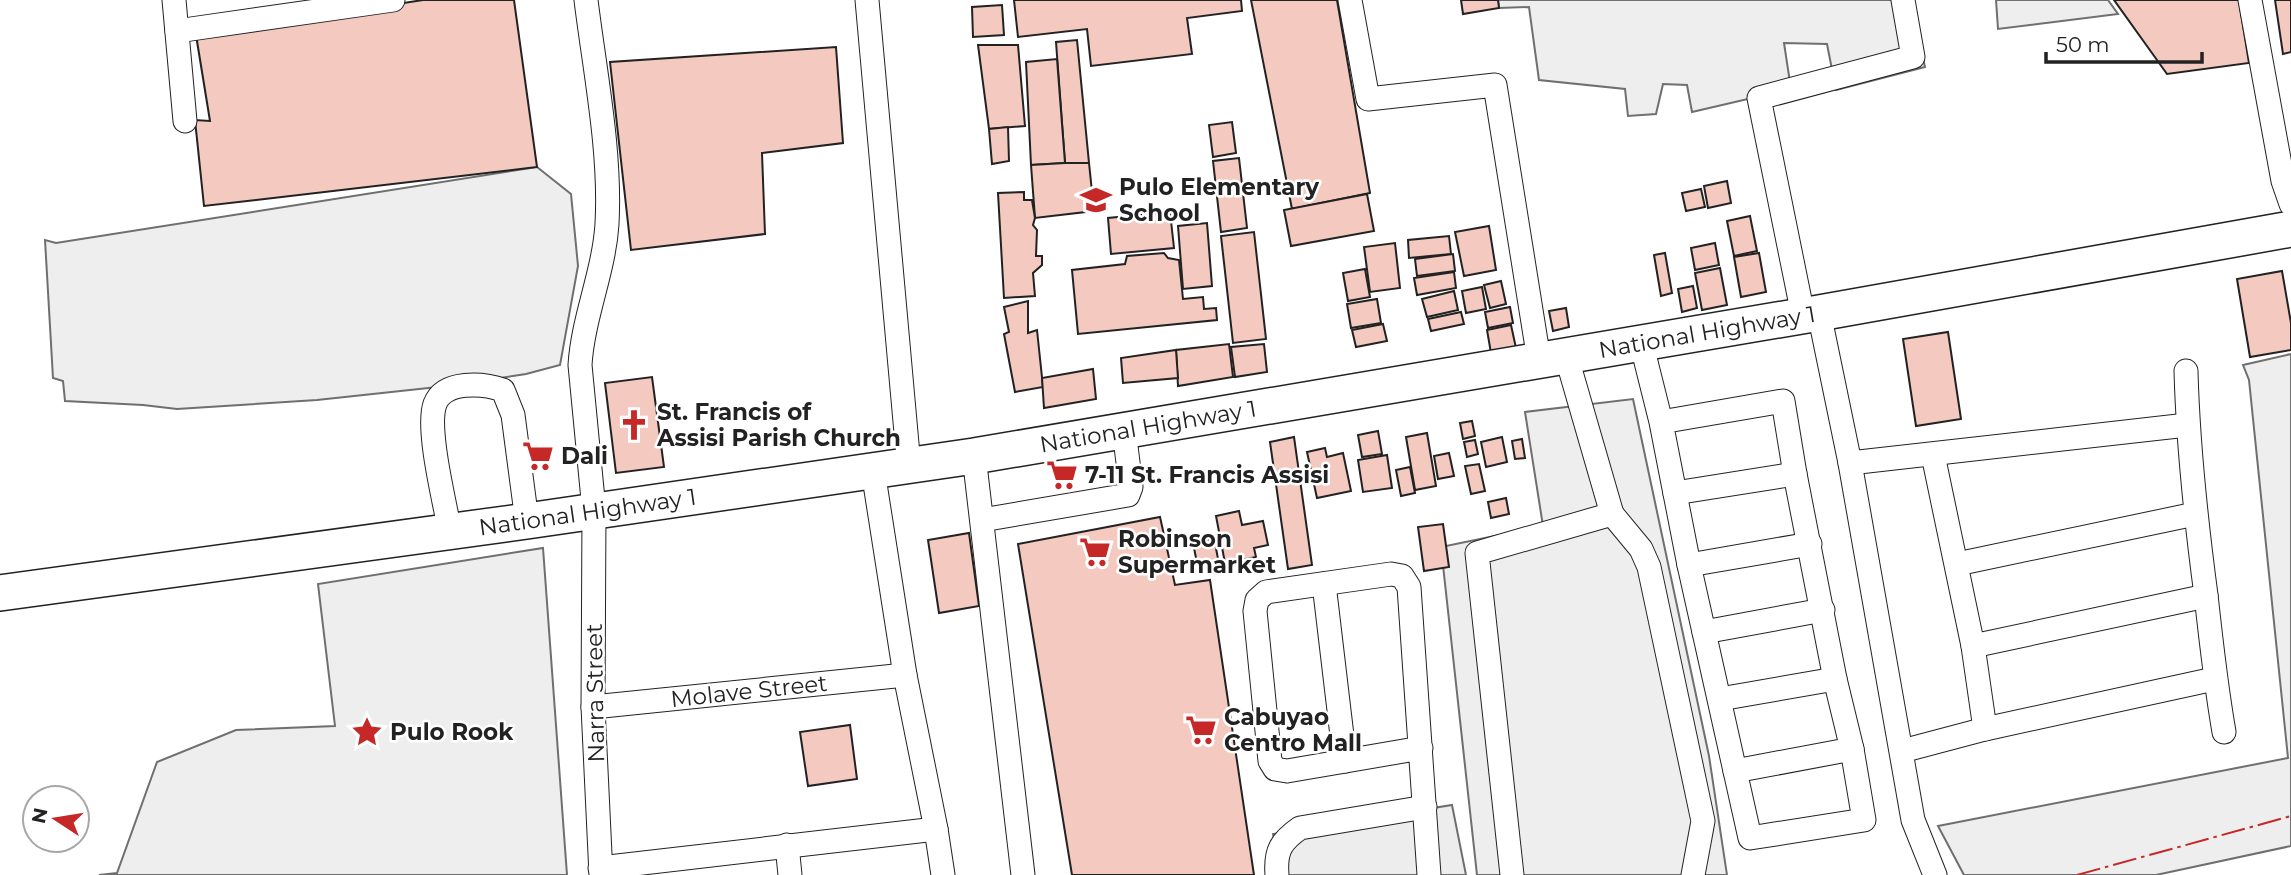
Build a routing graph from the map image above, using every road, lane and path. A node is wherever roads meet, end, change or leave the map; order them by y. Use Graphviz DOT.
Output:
graph roads {
  1 [pos="174,0"];
  2 [pos="393,0"];
  3 [pos="586,0"];
  4 [pos="867,0"];
  5 [pos="1350,0"];
  6 [pos="1903,0"];
  7 [pos="2250,0"];
  8 [pos="177,31"];
  9 [pos="185,121"];
  10 [pos="2291,204"];
  11 [pos="2291,229"];
  12 [pos="1811,314"];
  13 [pos="1641,342"];
  14 [pos="1552,357"];
  15 [pos="2186,371"];
  16 [pos="1661,422"];
  17 [pos="2187,425"];
  18 [pos="1124,430"];
  19 [pos="1933,455"];
  20 [pos="974,456"];
  21 [pos="1850,463"];
  22 [pos="909,466"];
  23 [pos="873,471"];
  24 [pos="1795,474"];
  25 [pos="1675,493"];
  26 [pos="594,510"];
  27 [pos="1612,514"];
  28 [pos="2195,514"];
  29 [pos="982,520"];
  30 [pos="527,522"];
  31 [pos="450,532"];
  32 [pos="1810,544"];
  33 [pos="1689,565"];
  34 [pos="1957,565"];
  35 [pos="1324,584"];
  36 [pos="0,593"];
  37 [pos="2206,596"];
  38 [pos="1823,610"];
  39 [pos="1704,632"];
  40 [pos="1973,646"];
  41 [pos="905,676"];
  42 [pos="2214,678"];
  43 [pos="1835,679"];
  44 [pos="1720,699"];
  45 [pos="593,707"];
  46 [pos="1985,729"];
  47 [pos="2224,732"];
  48 [pos="1421,748"];
  49 [pos="1852,749"];
  50 [pos="1902,751"];
  51 [pos="1345,761"];
  52 [pos="1735,771"];
  53 [pos="1425,807"];
  54 [pos="936,830"];
  55 [pos="787,845"];
  56 [pos="600,871"];
  57 [pos="790,875"];
  58 [pos="943,875"];
  59 [pos="1023,875"];
  60 [pos="1277,875"];
  61 [pos="1429,875"];
  62 [pos="1512,875"];
  63 [pos="1693,875"];
  64 [pos="1935,875"];
  1 -- 8 [label="street"];
  2 -- 8 [label="street"];
  3 -- 26 [label="street, Narra Street"];
  4 -- 22 [label="street"];
  5 -- 14 [label="street"];
  6 -- 12 [label="street"];
  7 -- 10 [label="street"];
  8 -- 9 [label="street"];
  11 -- 12 [label="highway, National Highway 1"];
  12 -- 13 [label="highway, National Highway 1"];
  12 -- 21 [label="street"];
  13 -- 14 [label="highway, National Highway 1"];
  13 -- 16 [label="street"];
  14 -- 18 [label="highway, National Highway 1"];
  14 -- 27 [label="street"];
  15 -- 17 [label="street"];
  16 -- 24 [label="street"];
  16 -- 25 [label="street"];
  17 -- 19 [label="street"];
  17 -- 28 [label="street"];
  18 -- 20 [label="highway, National Highway 1"];
  18 -- 29 [label="street"];
  19 -- 21 [label="street"];
  19 -- 34 [label="street"];
  20 -- 22 [label="highway, National Highway 1"];
  20 -- 29 [label="street"];
  21 -- 50 [label="street"];
  22 -- 23 [label="highway, National Highway 1"];
  23 -- 26 [label="highway, National Highway 1"];
  23 -- 41 [label="street"];
  24 -- 25 [label="street"];
  24 -- 32 [label="street"];
  25 -- 33 [label="street"];
  26 -- 30 [label="highway, National Highway 1"];
  26 -- 45 [label="street, Narra Street"];
  27 -- 62 [label="street"];
  27 -- 63 [label="street"];
  28 -- 34 [label="street"];
  28 -- 37 [label="street"];
  29 -- 59 [label="street"];
  30 -- 31 [label="highway, National Highway 1"];
  30 -- 31 [label="street"];
  31 -- 36 [label="highway, National Highway 1"];
  32 -- 33 [label="street"];
  32 -- 38 [label="street"];
  33 -- 39 [label="street"];
  34 -- 40 [label="street"];
  35 -- 48 [label="street"];
  35 -- 51 [label="street"];
  35 -- 51 [label="street"];
  37 -- 40 [label="street"];
  37 -- 42 [label="street"];
  38 -- 39 [label="street"];
  38 -- 43 [label="street"];
  39 -- 44 [label="street"];
  40 -- 46 [label="street"];
  41 -- 45 [label="street, Molave Street"];
  41 -- 54 [label="street"];
  42 -- 46 [label="street"];
  42 -- 47 [label="street"];
  43 -- 44 [label="street"];
  43 -- 49 [label="street"];
  44 -- 52 [label="street"];
  45 -- 56 [label="street, Narra Street"];
  46 -- 50 [label="street"];
  48 -- 51 [label="street"];
  48 -- 53 [label="street"];
  49 -- 52 [label="street"];
  49 -- 52 [label="street"];
  50 -- 64 [label="street"];
  53 -- 60 [label="street"];
  53 -- 61 [label="street"];
  54 -- 55 [label="street"];
  54 -- 58 [label="street"];
  55 -- 56 [label="street"];
  55 -- 57 [label="street"];
}
